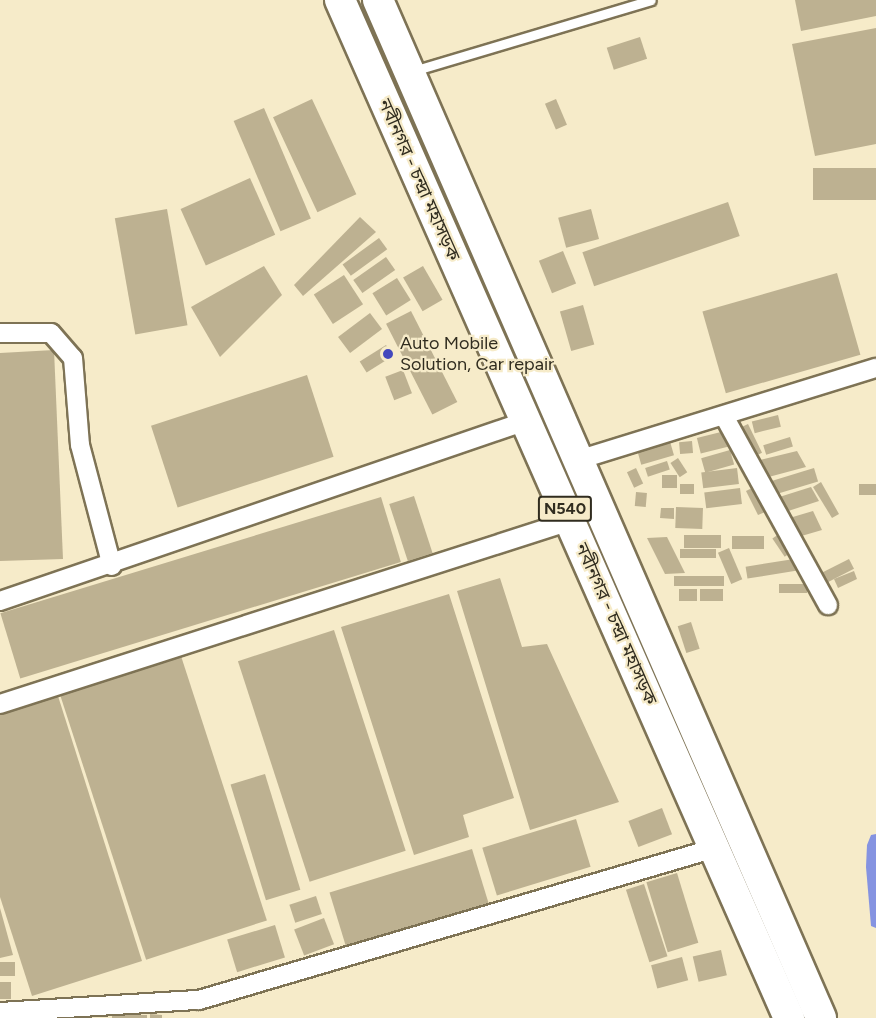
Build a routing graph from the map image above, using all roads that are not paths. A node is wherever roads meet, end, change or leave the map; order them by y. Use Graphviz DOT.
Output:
graph roads {
  1 [pos="340,0"];
  2 [pos="378,0"];
  3 [pos="651,0"];
  4 [pos="408,72"];
  5 [pos="0,333"];
  6 [pos="876,368"];
  7 [pos="724,416"];
  8 [pos="526,421"];
  9 [pos="578,460"];
  10 [pos="570,521"];
  11 [pos="112,566"];
  12 [pos="0,601"];
  13 [pos="828,605"];
  14 [pos="0,704"];
  15 [pos="715,848"];
  16 [pos="0,1012"];
  17 [pos="61,1013"];
  18 [pos="789,1018"];
  19 [pos="821,1018"];
  1 -- 8 [label="highway, নবীনগর - চন্দ্রা মহাসড়ক / N540"];
  2 -- 4 [label="highway, নবীনগর - চন্দ্রা মহাসড়ক / N540"];
  3 -- 4 [label="lane"];
  4 -- 9 [label="highway, নবীনগর - চন্দ্রা মহাসড়ক / N540"];
  5 -- 11 [label="street"];
  6 -- 7 [label="street"];
  7 -- 9 [label="street"];
  7 -- 13 [label="street"];
  8 -- 10 [label="highway, নবীনগর - চন্দ্রা মহাসড়ক / N540"];
  8 -- 11 [label="street"];
  9 -- 19 [label="highway, নবীনগর - চন্দ্রা মহাসড়ক / N540"];
  10 -- 14 [label="street"];
  10 -- 15 [label="highway, নবীনগর - চন্দ্রা মহাসড়ক / N540"];
  11 -- 12 [label="street"];
  15 -- 17 [label="street"];
  15 -- 18 [label="highway, নবীনগর - চন্দ্রা মহাসড়ক / N540"];
  16 -- 17 [label="street"];
}
